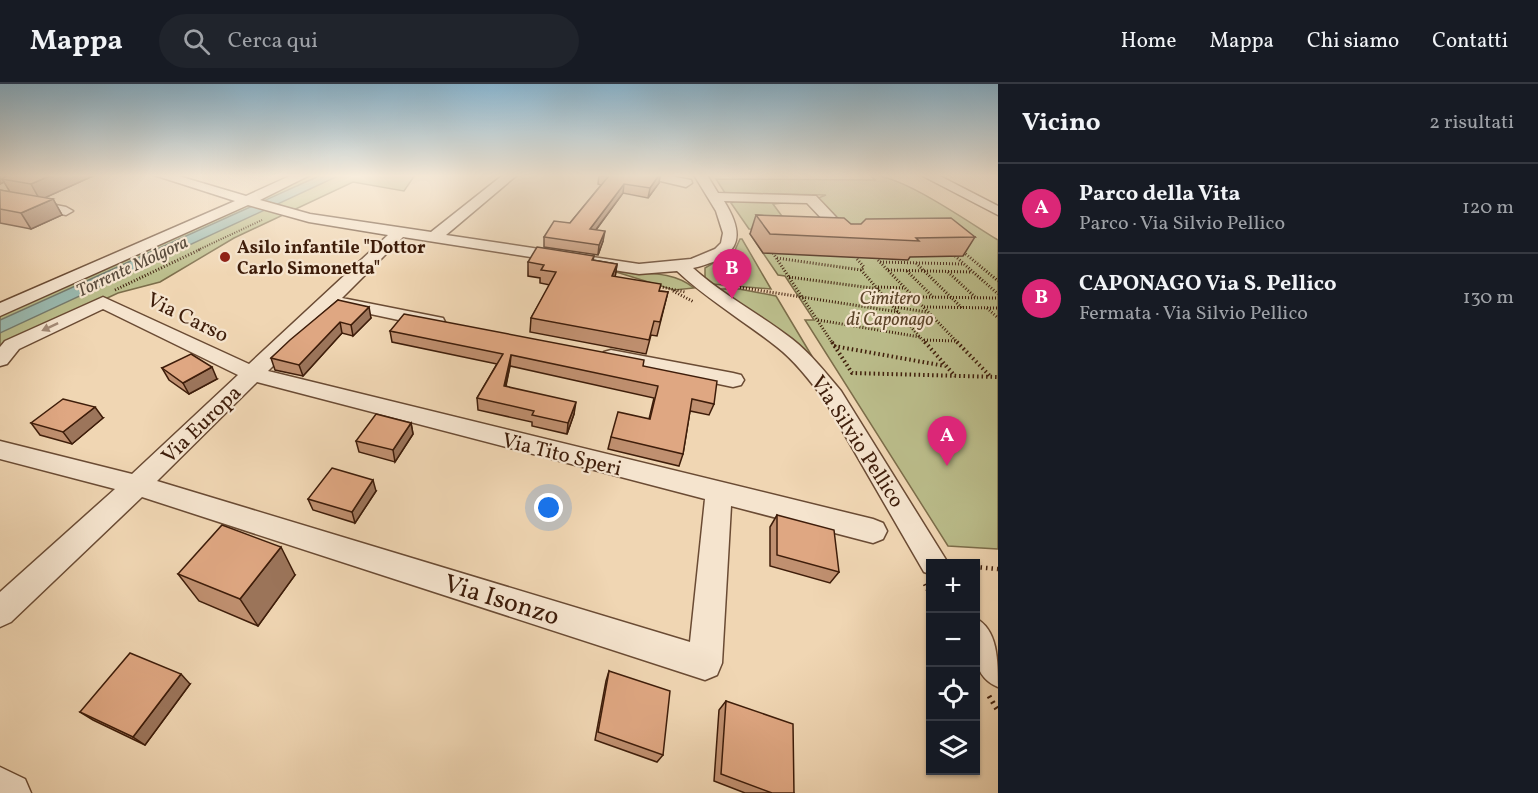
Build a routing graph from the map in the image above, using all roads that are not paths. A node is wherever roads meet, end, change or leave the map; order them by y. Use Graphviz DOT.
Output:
graph roads {
  1 [pos="56,208"];
  2 [pos="236,208"];
  3 [pos="276,208"];
  4 [pos="470,208"];
  5 [pos="720,208"];
  6 [pos="820,208"];
  7 [pos="66,211"];
  8 [pos="398,233"];
  9 [pos="847,237"];
  10 [pos="432,238"];
  11 [pos="681,266"];
  12 [pos="329,301"];
  13 [pos="0,310"];
  14 [pos="454,325"];
  15 [pos="593,353"];
  16 [pos="0,360"];
  17 [pos="253,374"];
  18 [pos="732,380"];
  19 [pos="0,450"];
  20 [pos="138,485"];
  21 [pos="719,494"];
  22 [pos="873,531"];
  23 [pos="926,569"];
  24 [pos="0,612"];
  25 [pos="980,641"];
  26 [pos="998,670"];
  27 [pos="0,787"];
  28 [pos="11,793"];
  1 -- 7 [label="street"];
  2 -- 13 [label="street"];
  3 -- 8 [label="street"];
  4 -- 10 [label="street"];
  5 -- 11 [label="street"];
  6 -- 9 [label="street"];
  8 -- 10 [label="street"];
  8 -- 12 [label="street, Via Europa"];
  10 -- 11 [label="street"];
  11 -- 23 [label="street, Via Silvio Pellico"];
  12 -- 14 [label="street"];
  12 -- 17 [label="street, Via Europa"];
  15 -- 18 [label="street"];
  17 -- 16 [label="street, Via Carso, one-way"];
  17 -- 20 [label="street, Via Europa"];
  17 -- 21 [label="street, Via Tito Speri"];
  19 -- 20 [label="street"];
  20 -- 21 [label="street, Via Isonzo"];
  20 -- 24 [label="street, Via Europa"];
  21 -- 22 [label="street, Via Tito Speri"];
  25 -- 26 [label="street"];
  27 -- 28 [label="street"];
}
